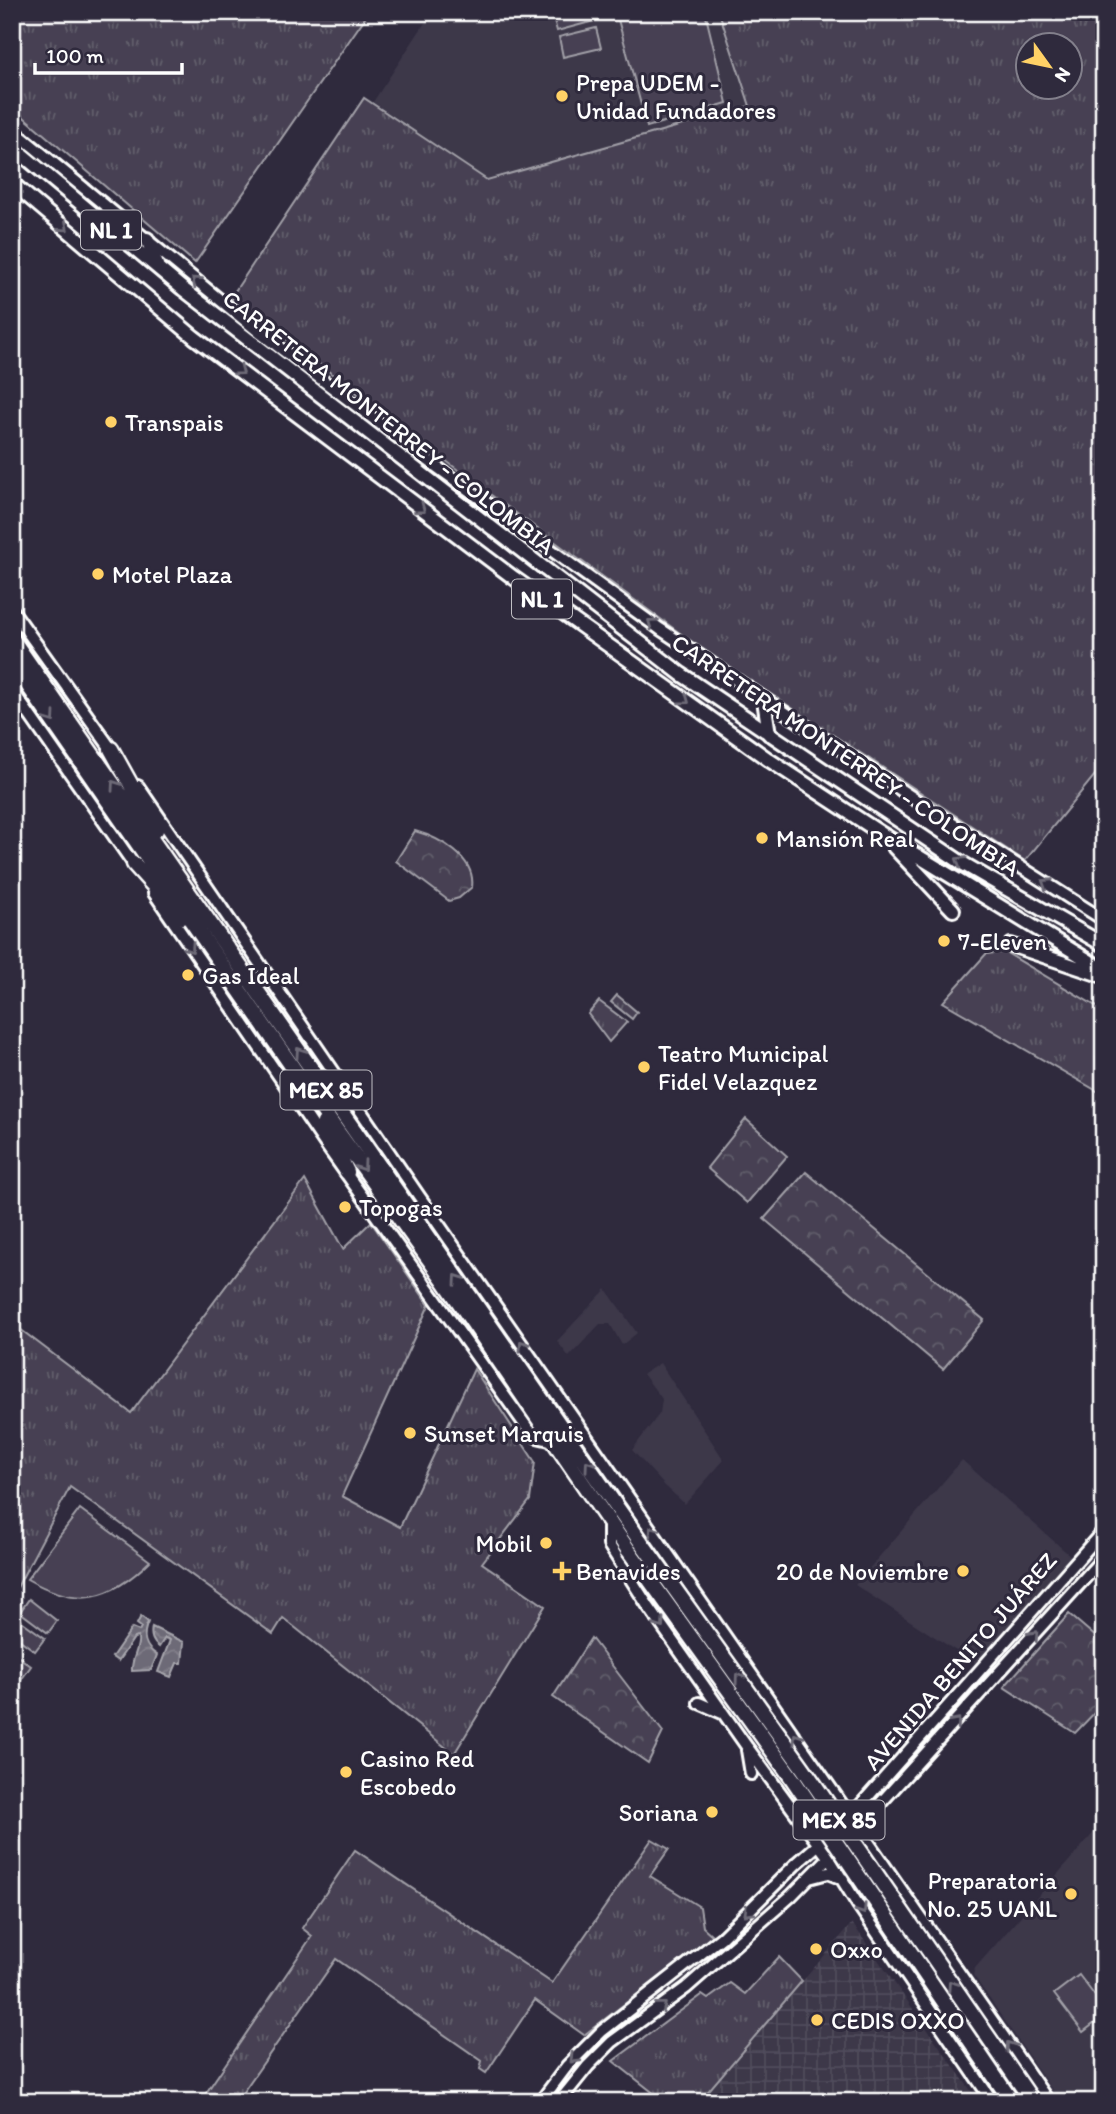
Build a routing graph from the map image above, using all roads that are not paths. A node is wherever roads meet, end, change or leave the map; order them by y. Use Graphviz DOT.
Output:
graph roads {
  1 [pos="12,129"];
  2 [pos="12,146"];
  3 [pos="12,183"];
  4 [pos="147,239"];
  5 [pos="158,268"];
  6 [pos="12,610"];
  7 [pos="12,639"];
  8 [pos="12,662"];
  9 [pos="12,690"];
  10 [pos="764,700"];
  11 [pos="769,734"];
  12 [pos="111,749"];
  13 [pos="882,834"];
  14 [pos="134,863"];
  15 [pos="178,875"];
  16 [pos="953,910"];
  17 [pos="1104,920"];
  18 [pos="206,940"];
  19 [pos="1011,945"];
  20 [pos="1104,945"];
  21 [pos="1104,970"];
  22 [pos="1104,976"];
  23 [pos="311,1093"];
  24 [pos="347,1172"];
  25 [pos="554,1440"];
  26 [pos="609,1522"];
  27 [pos="1104,1530"];
  28 [pos="1104,1557"];
  29 [pos="699,1703"];
  30 [pos="723,1714"];
  31 [pos="747,1747"];
  32 [pos="816,1766"];
  33 [pos="751,1774"];
  34 [pos="781,1793"];
  35 [pos="851,1816"];
  36 [pos="858,1828"];
  37 [pos="818,1844"];
  38 [pos="875,1851"];
  39 [pos="828,1857"];
  40 [pos="806,1879"];
  41 [pos="842,1879"];
  42 [pos="767,1894"];
  43 [pos="773,1913"];
  44 [pos="722,1937"];
  45 [pos="743,1938"];
  46 [pos="713,1962"];
  47 [pos="12,2096"];
  48 [pos="22,2102"];
  49 [pos="540,2102"];
  50 [pos="559,2102"];
  51 [pos="993,2102"];
  52 [pos="1012,2102"];
  53 [pos="1033,2102"];
  54 [pos="1049,2102"];
  1 -- 4 [label="street, NL 1"];
  2 -- 5 [label="main road, CARRETERA MONTERREY - COLOMBIA / NL 1"];
  3 -- 13 [label="main road, CARRETERA MONTERREY - COLOMBIA / NL 1, one-way"];
  4 -- 5 [label="main road"];
  10 -- 4 [label="street, NL 1, one-way"];
  5 -- 11 [label="main road, CARRETERA MONTERREY - COLOMBIA / NL 1"];
  6 -- 12 [label="street"];
  15 -- 7 [label="highway, MEX 85, one-way"];
  8 -- 18 [label="highway, MEX 85, one-way"];
  9 -- 14 [label="street"];
  10 -- 11 [label="main road"];
  17 -- 10 [label="street, NL 1, one-way"];
  20 -- 11 [label="main road, CARRETERA MONTERREY - COLOMBIA / NL 1, one-way"];
  12 -- 15 [label="highway"];
  32 -- 12 [label="street, one-way"];
  13 -- 16 [label="main road"];
  13 -- 21 [label="main road, CARRETERA MONTERREY - COLOMBIA / NL 1"];
  14 -- 18 [label="highway"];
  14 -- 24 [label="street, one-way"];
  53 -- 15 [label="highway, MEX 85, one-way, bridge"];
  18 -- 23 [label="highway, MEX 85"];
  19 -- 22 [label="main road"];
  23 -- 24 [label="highway"];
  23 -- 25 [label="highway, MEX 85, one-way"];
  24 -- 25 [label="street"];
  25 -- 26 [label="highway, MEX 85"];
  26 -- 30 [label="street, one-way"];
  26 -- 52 [label="highway, MEX 85, bridge"];
  27 -- 35 [label="street, AVENIDA BENITO JUÁREZ"];
  36 -- 28 [label="street, AVENIDA BENITO JUÁREZ, one-way"];
  29 -- 30 [label="street"];
  30 -- 31 [label="street"];
  31 -- 33 [label="street"];
  31 -- 34 [label="street"];
  32 -- 34 [label="street"];
  32 -- 35 [label="street"];
  34 -- 37 [label="street"];
  35 -- 36 [label="street"];
  35 -- 37 [label="street, AVENIDA BENITO JUÁREZ"];
  36 -- 38 [label="street"];
  36 -- 39 [label="street, AVENIDA BENITO JUÁREZ"];
  37 -- 39 [label="street"];
  37 -- 42 [label="street, AVENIDA BENITO JUÁREZ"];
  38 -- 41 [label="street"];
  54 -- 38 [label="street, one-way"];
  39 -- 40 [label="street, AVENIDA BENITO JUÁREZ"];
  39 -- 41 [label="street"];
  40 -- 41 [label="street"];
  40 -- 43 [label="street, AVENIDA BENITO JUÁREZ"];
  41 -- 51 [label="street, one-way"];
  42 -- 43 [label="street"];
  42 -- 44 [label="street, AVENIDA BENITO JUÁREZ, one-way"];
  43 -- 45 [label="street, AVENIDA BENITO JUÁREZ"];
  44 -- 45 [label="street"];
  44 -- 46 [label="street"];
  44 -- 49 [label="street, AVENIDA BENITO JUÁREZ, one-way"];
  45 -- 46 [label="street, AVENIDA BENITO JUÁREZ"];
  50 -- 46 [label="street, AVENIDA BENITO JUÁREZ, one-way"];
  47 -- 48 [label="street"];
}
